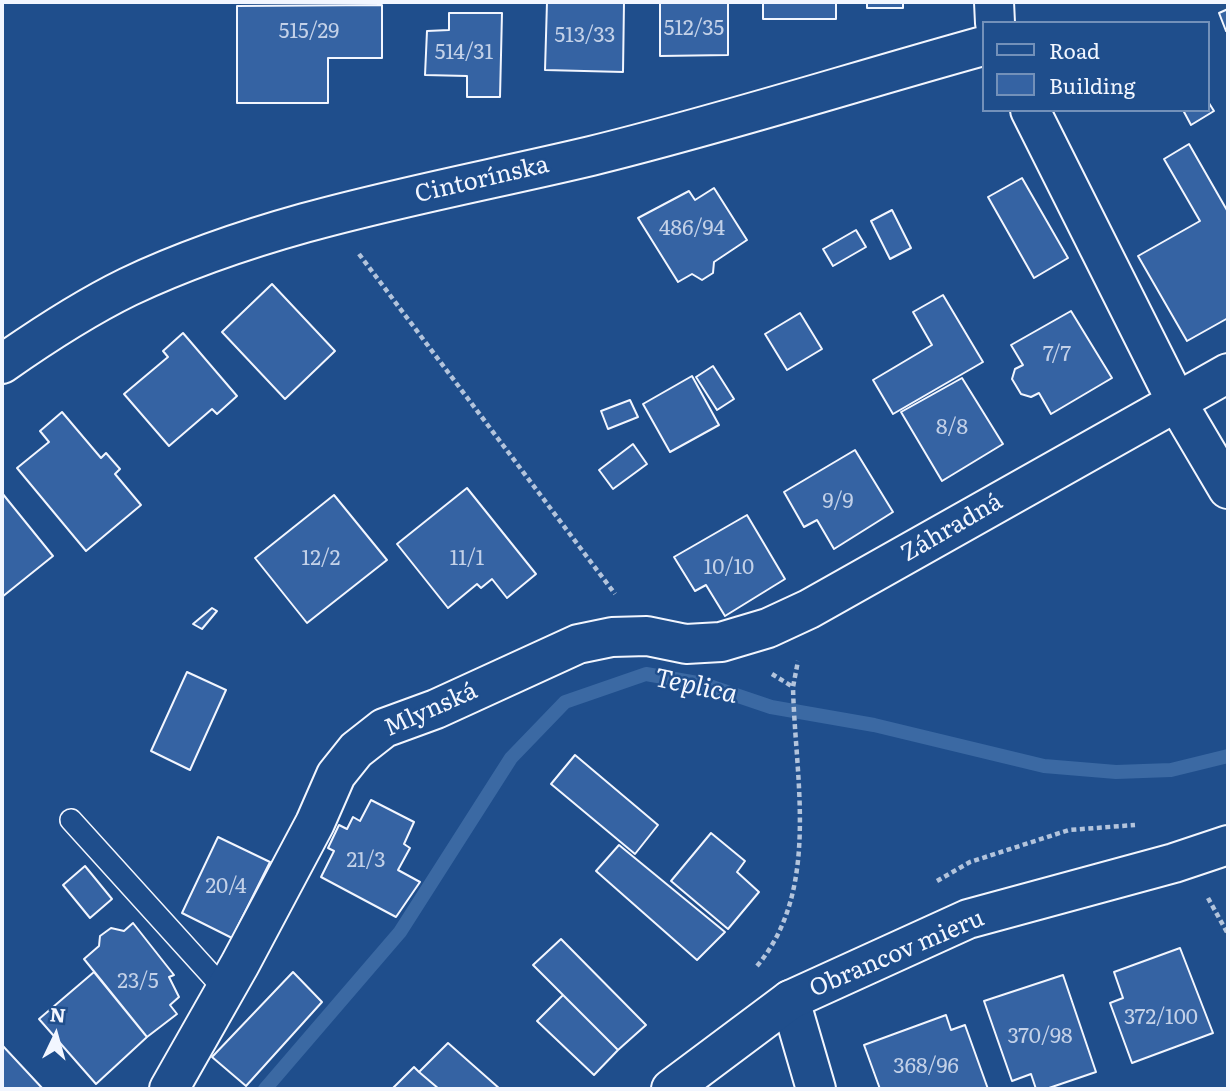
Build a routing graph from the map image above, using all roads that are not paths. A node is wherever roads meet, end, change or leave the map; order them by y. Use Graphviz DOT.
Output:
graph roads {
  1 [pos="994,2"];
  2 [pos="995,21"];
  3 [pos="982,46"];
  4 [pos="1031,112"];
  5 [pos="2,364"];
  6 [pos="1228,373"];
  7 [pos="1176,401"];
  8 [pos="1228,489"];
  9 [pos="722,642"];
  10 [pos="71,820"];
  11 [pos="1228,845"];
  12 [pos="225,990"];
  13 [pos="790,1000"];
  14 [pos="169,1089"];
  15 [pos="671,1089"];
  16 [pos="816,1089"];
  1 -- 2 [label="street"];
  3 -- 5 [label="street, Cintorínska"];
  4 -- 7 [label="street"];
  6 -- 7 [label="street, Záhradná"];
  7 -- 8 [label="street"];
  7 -- 9 [label="street, Záhradná"];
  9 -- 12 [label="street, Mlynská"];
  10 -- 12 [label="lane"];
  11 -- 13 [label="street, Obrancov mieru"];
  12 -- 14 [label="street, Mlynská"];
  13 -- 15 [label="street, Obrancov mieru"];
  13 -- 16 [label="street"];
}
